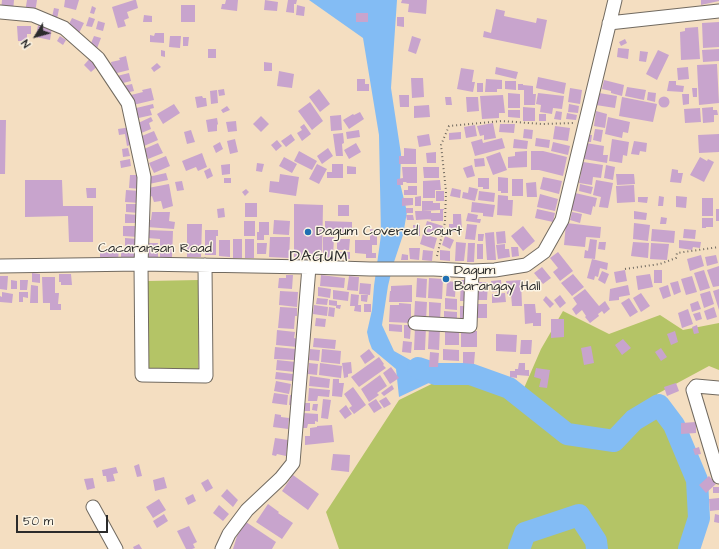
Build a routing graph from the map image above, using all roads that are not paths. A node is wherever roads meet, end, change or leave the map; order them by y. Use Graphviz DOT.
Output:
graph roads {
  1 [pos="615,0"];
  2 [pos="719,11"];
  3 [pos="0,12"];
  4 [pos="609,23"];
  5 [pos="141,264"];
  6 [pos="205,265"];
  7 [pos="0,266"];
  8 [pos="309,267"];
  9 [pos="472,271"];
  10 [pos="415,323"];
  11 [pos="719,388"];
  12 [pos="719,477"];
  13 [pos="93,507"];
  14 [pos="116,549"];
  15 [pos="222,549"];
  1 -- 4 [label="street, Cacaransan Road"];
  2 -- 4 [label="street"];
  3 -- 5 [label="street"];
  4 -- 9 [label="street, Cacaransan Road"];
  5 -- 6 [label="street, Cacaransan Road"];
  5 -- 6 [label="street"];
  5 -- 7 [label="street, Cacaransan Road"];
  6 -- 8 [label="street, Cacaransan Road"];
  8 -- 9 [label="street, Cacaransan Road"];
  8 -- 15 [label="street"];
  9 -- 10 [label="street"];
  11 -- 12 [label="street"];
  13 -- 14 [label="street"];
}
